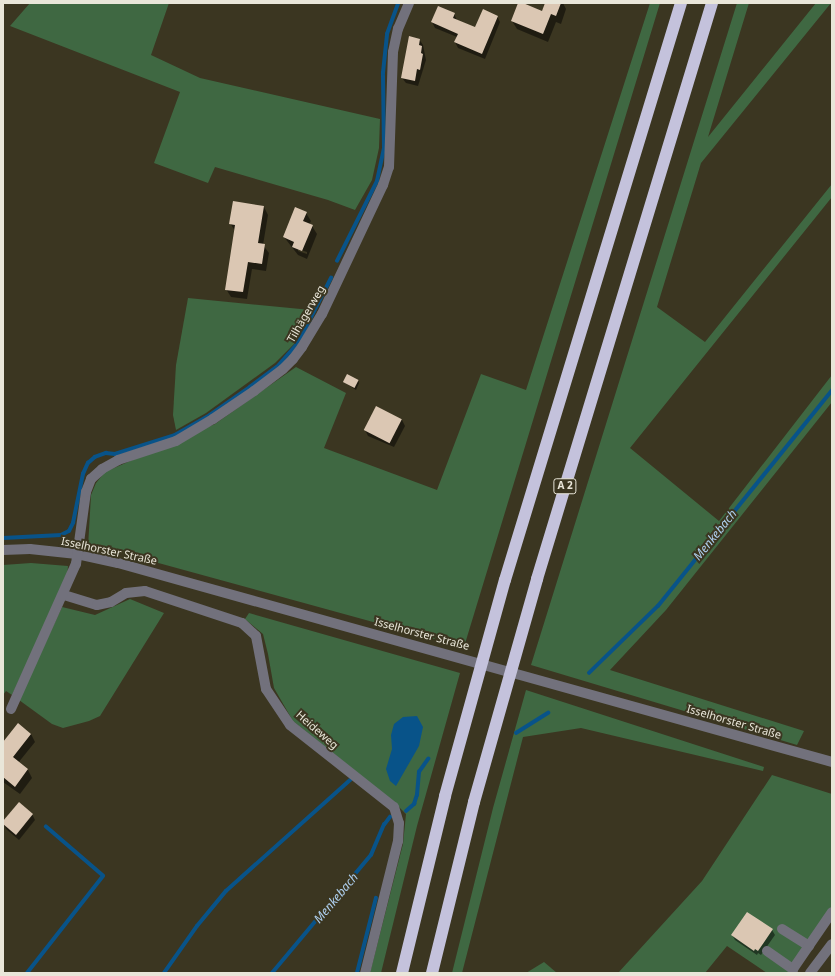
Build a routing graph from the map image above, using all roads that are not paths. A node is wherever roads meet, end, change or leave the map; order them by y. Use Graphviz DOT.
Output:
graph roads {
  1 [pos="409,3"];
  2 [pos="681,3"];
  3 [pos="712,3"];
  4 [pos="3,550"];
  5 [pos="77,554"];
  6 [pos="64,595"];
  7 [pos="11,709"];
  8 [pos="832,762"];
  9 [pos="832,912"];
  10 [pos="782,928"];
  11 [pos="832,944"];
  12 [pos="809,946"];
  13 [pos="767,951"];
  14 [pos="365,973"];
  15 [pos="402,973"];
  16 [pos="432,973"];
  17 [pos="810,973"];
  1 -- 5 [label="street, Tilhägerweg"];
  2 -- 15 [label="highway, A 2"];
  3 -- 16 [label="highway, A 2"];
  4 -- 5 [label="street, Isselhorster Straße"];
  5 -- 6 [label="street"];
  5 -- 8 [label="street, Isselhorster Straße"];
  6 -- 7 [label="street"];
  6 -- 14 [label="street, Heideweg"];
  9 -- 12 [label="street"];
  10 -- 12 [label="street"];
  11 -- 17 [label="street"];
  12 -- 13 [label="street"];
}
